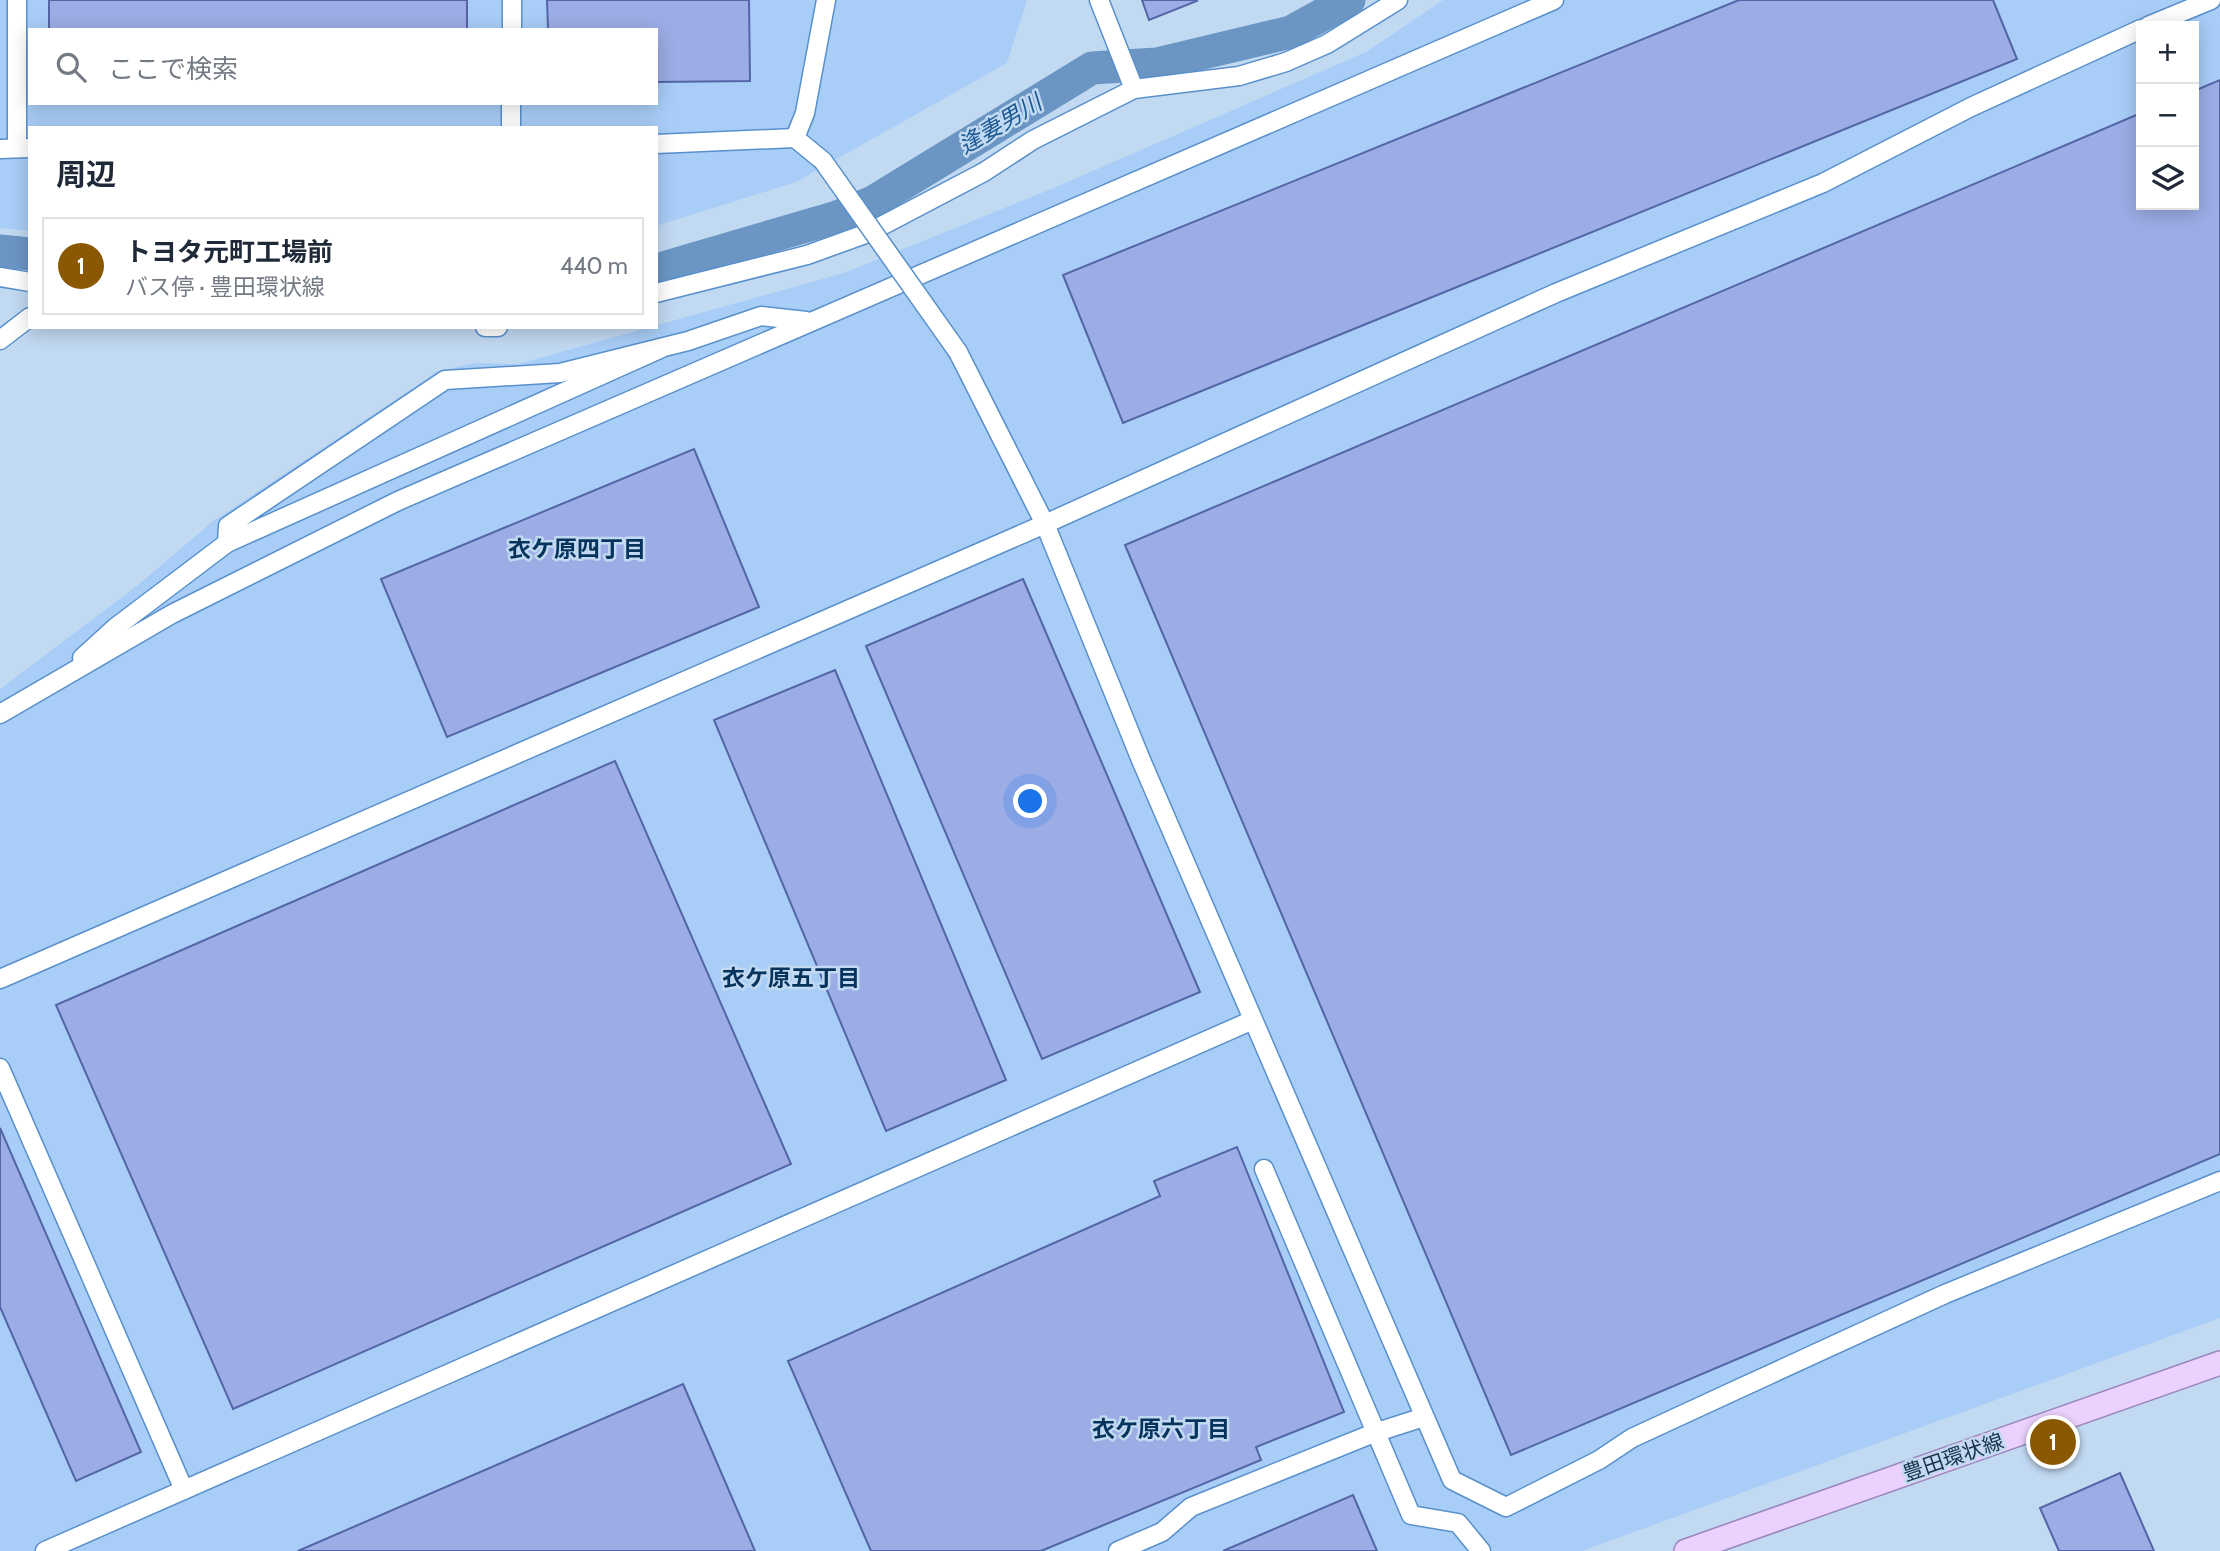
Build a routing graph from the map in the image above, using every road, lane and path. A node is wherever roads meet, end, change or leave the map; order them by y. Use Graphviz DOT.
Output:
graph roads {
  1 [pos="17,0"];
  2 [pos="512,0"];
  3 [pos="826,0"];
  4 [pos="1099,0"];
  5 [pos="1398,0"];
  6 [pos="1554,0"];
  7 [pos="2211,0"];
  8 [pos="2160,21"];
  9 [pos="512,28"];
  10 [pos="2136,31"];
  11 [pos="1132,82"];
  12 [pos="511,105"];
  13 [pos="511,126"];
  14 [pos="794,138"];
  15 [pos="658,144"];
  16 [pos="16,148"];
  17 [pos="0,277"];
  18 [pos="28,282"];
  19 [pos="658,292"];
  20 [pos="28,319"];
  21 [pos="810,321"];
  22 [pos="0,340"];
  23 [pos="662,348"];
  24 [pos="1045,524"];
  25 [pos="227,542"];
  26 [pos="59,679"];
  27 [pos="0,714"];
  28 [pos="0,979"];
  29 [pos="1253,1020"];
  30 [pos="0,1068"];
  31 [pos="1264,1169"];
  32 [pos="2220,1181"];
  33 [pos="2220,1363"];
  34 [pos="1424,1417"];
  35 [pos="1374,1433"];
  36 [pos="184,1490"];
  37 [pos="46,1551"];
  38 [pos="1118,1551"];
  39 [pos="1481,1551"];
  40 [pos="1686,1551"];
  1 -- 16 [label="street"];
  2 -- 9 [label="street"];
  3 -- 14 [label="street"];
  4 -- 11 [label="street"];
  5 -- 11 [label="street"];
  6 -- 21 [label="street"];
  7 -- 8 [label="street"];
  10 -- 24 [label="street"];
  11 -- 19 [label="street"];
  12 -- 13 [label="street"];
  14 -- 15 [label="street"];
  14 -- 24 [label="street, bridge"];
  17 -- 18 [label="street"];
  20 -- 22 [label="street"];
  21 -- 23 [label="street"];
  21 -- 26 [label="street"];
  23 -- 25 [label="street"];
  23 -- 25 [label="street"];
  24 -- 28 [label="street"];
  24 -- 29 [label="street"];
  25 -- 26 [label="street"];
  26 -- 27 [label="street"];
  29 -- 34 [label="street"];
  29 -- 36 [label="street"];
  30 -- 36 [label="street"];
  31 -- 35 [label="street"];
  32 -- 34 [label="street"];
  33 -- 40 [label="main road, 豊田環状線"];
  34 -- 35 [label="street"];
  35 -- 38 [label="street"];
  35 -- 39 [label="street"];
  36 -- 37 [label="street"];
}
